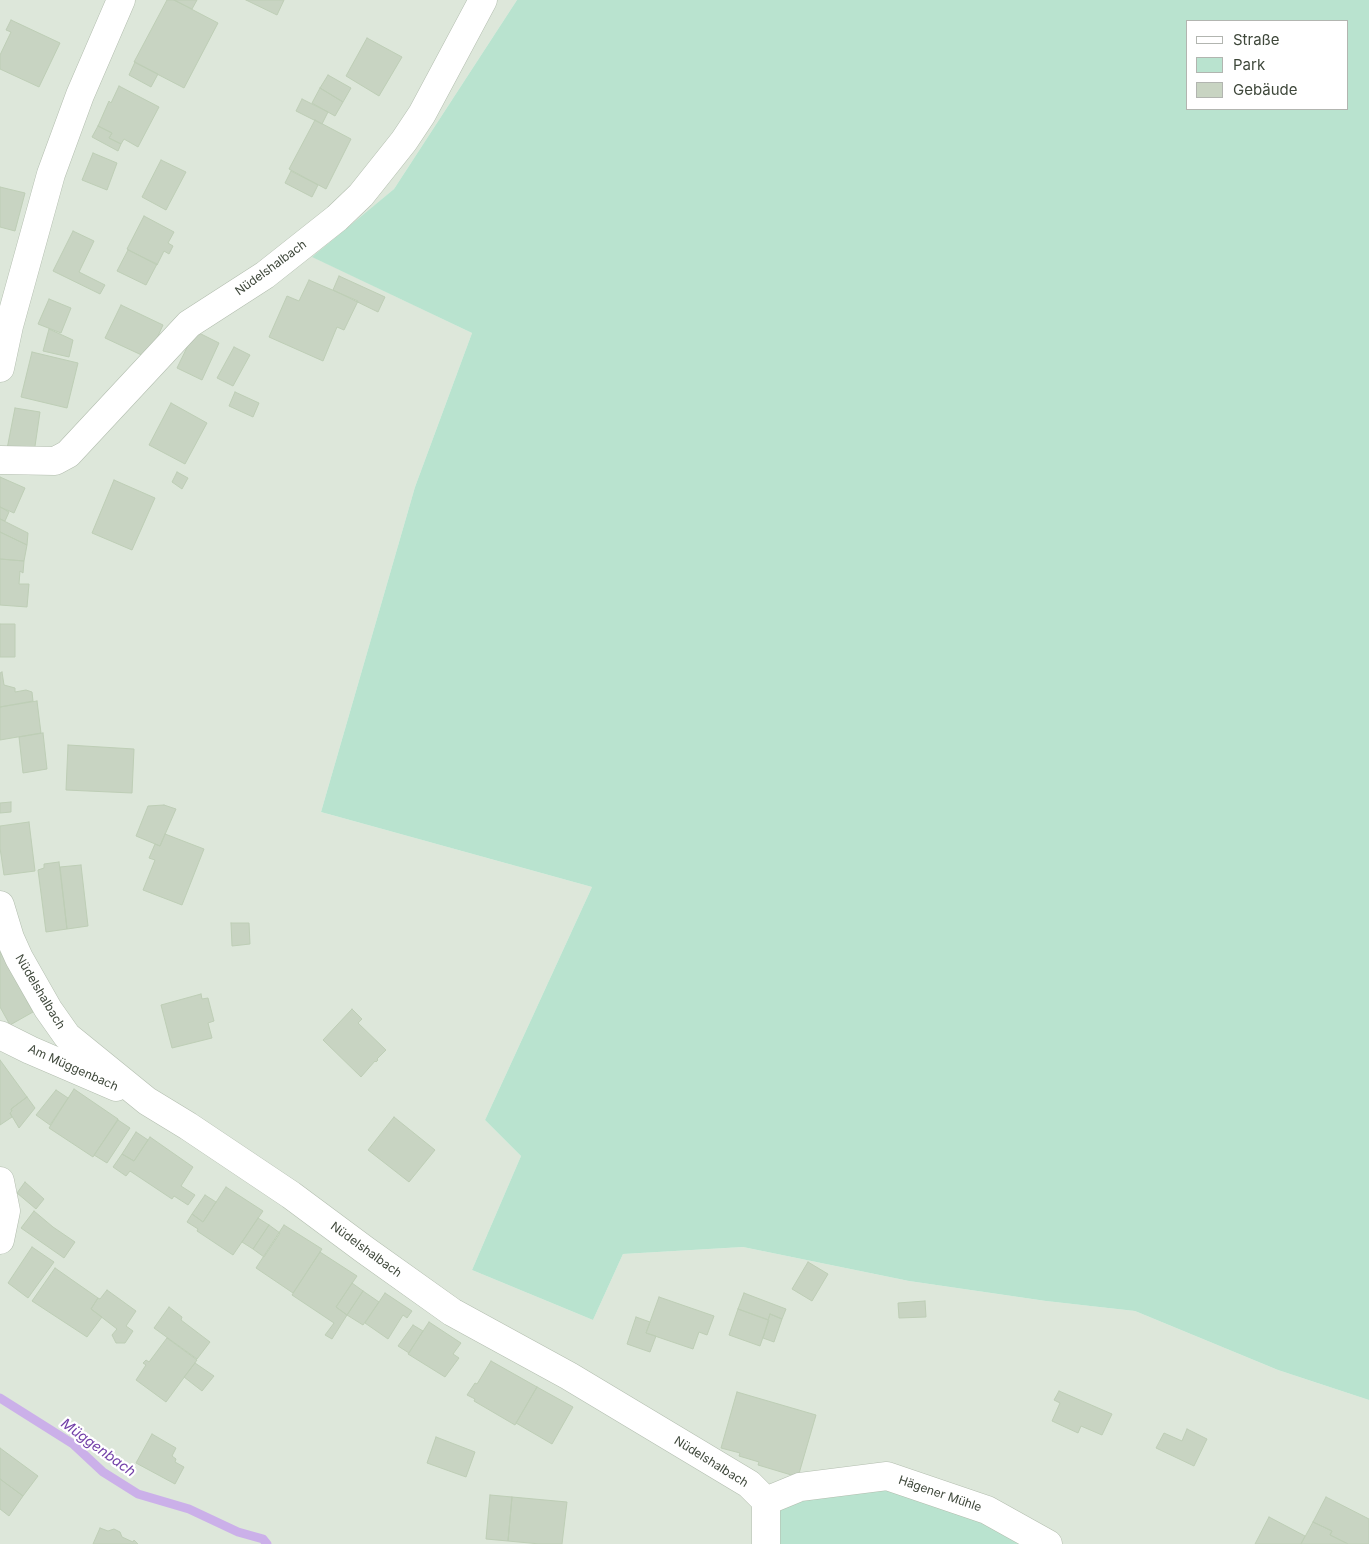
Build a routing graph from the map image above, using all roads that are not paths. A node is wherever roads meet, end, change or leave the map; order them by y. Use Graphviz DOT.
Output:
graph roads {
  1 [pos="121,0"];
  2 [pos="483,0"];
  3 [pos="0,368"];
  4 [pos="0,460"];
  5 [pos="0,905"];
  6 [pos="0,1035"];
  7 [pos="147,1101"];
  8 [pos="0,1181"];
  9 [pos="0,1240"];
  10 [pos="766,1501"];
  11 [pos="766,1540"];
  12 [pos="1048,1544"];
  1 -- 3 [label="street"];
  2 -- 4 [label="street, Nüdelshalbach"];
  5 -- 7 [label="street, Nüdelshalbach"];
  6 -- 7 [label="street, Am Müggenbach"];
  7 -- 10 [label="street, Nüdelshalbach"];
  8 -- 9 [label="street"];
  10 -- 11 [label="street"];
  10 -- 12 [label="street, Hägener Mühle"];
}
